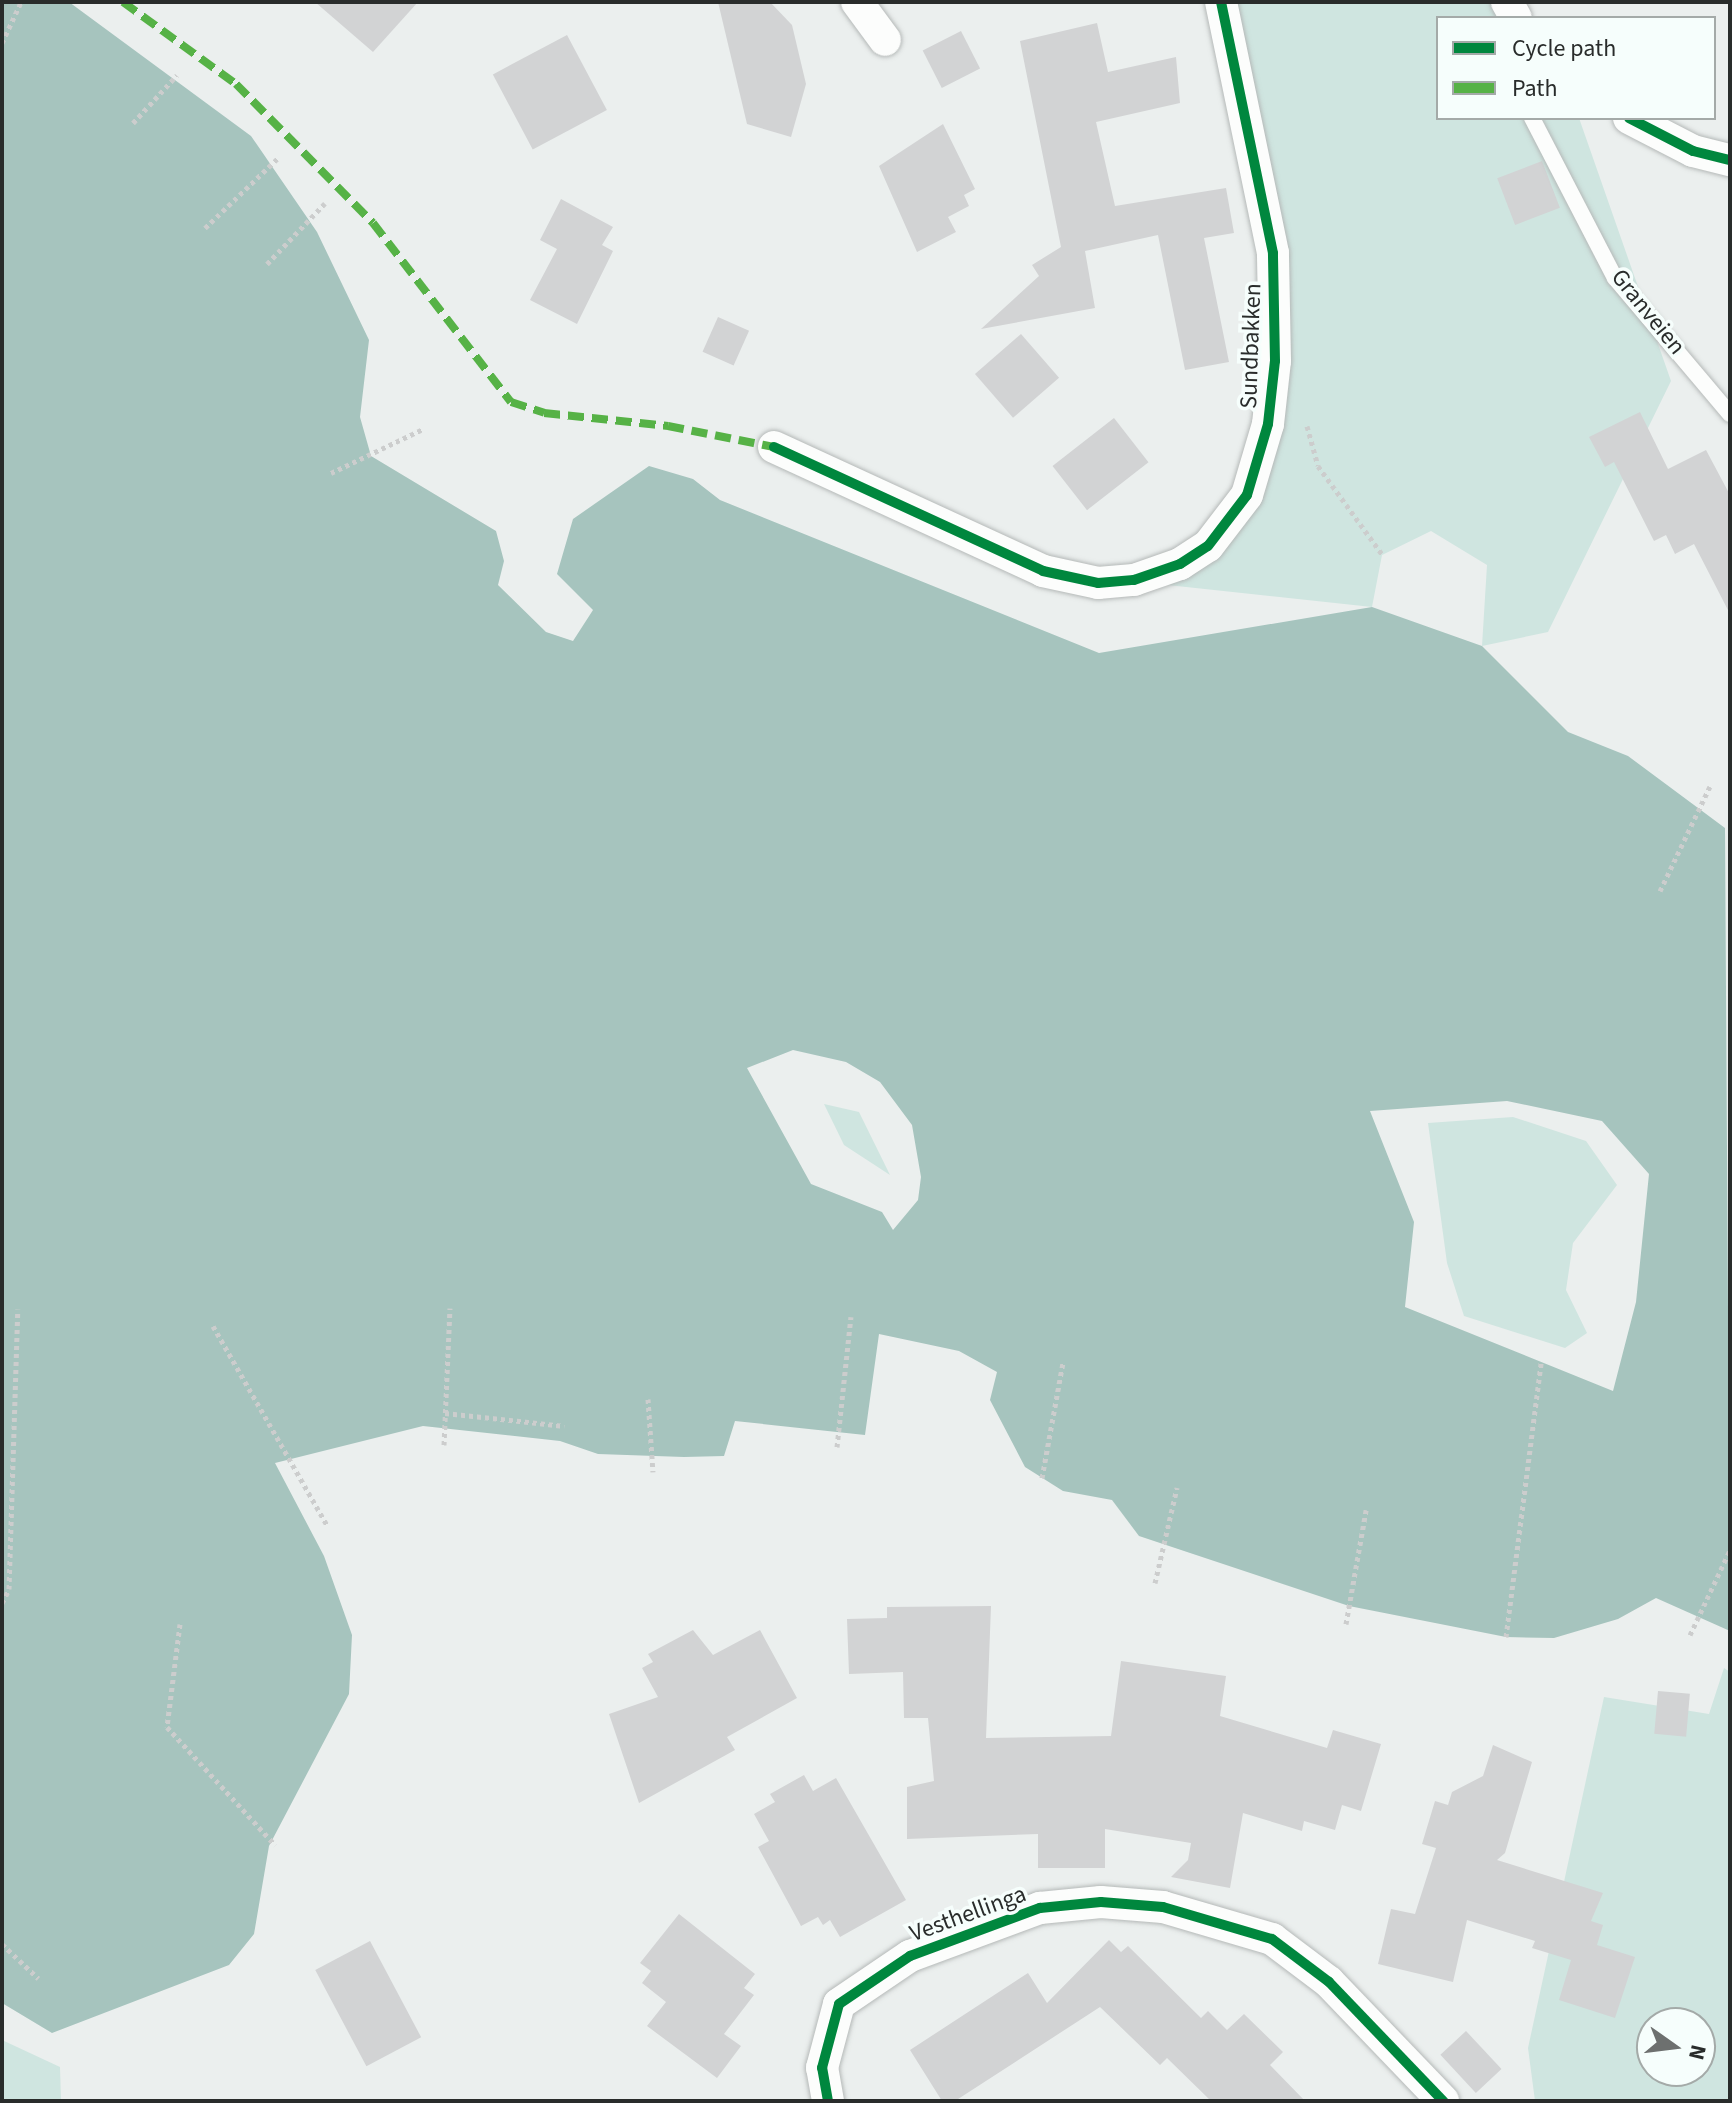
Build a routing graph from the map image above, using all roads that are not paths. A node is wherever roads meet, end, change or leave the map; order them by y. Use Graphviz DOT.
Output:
graph roads {
  1 [pos="857,2"];
  2 [pos="1221,2"];
  3 [pos="885,40"];
  4 [pos="1533,120"];
  5 [pos="1633,120"];
  6 [pos="1730,160"];
  7 [pos="1730,414"];
  8 [pos="774,447"];
  9 [pos="828,2101"];
  10 [pos="1443,2101"];
  1 -- 3 [label="street"];
  2 -- 8 [label="street, Sundbakken"];
  4 -- 7 [label="lane, Granveien"];
  5 -- 6 [label="street"];
  9 -- 10 [label="street, Vesthellinga"];
}
